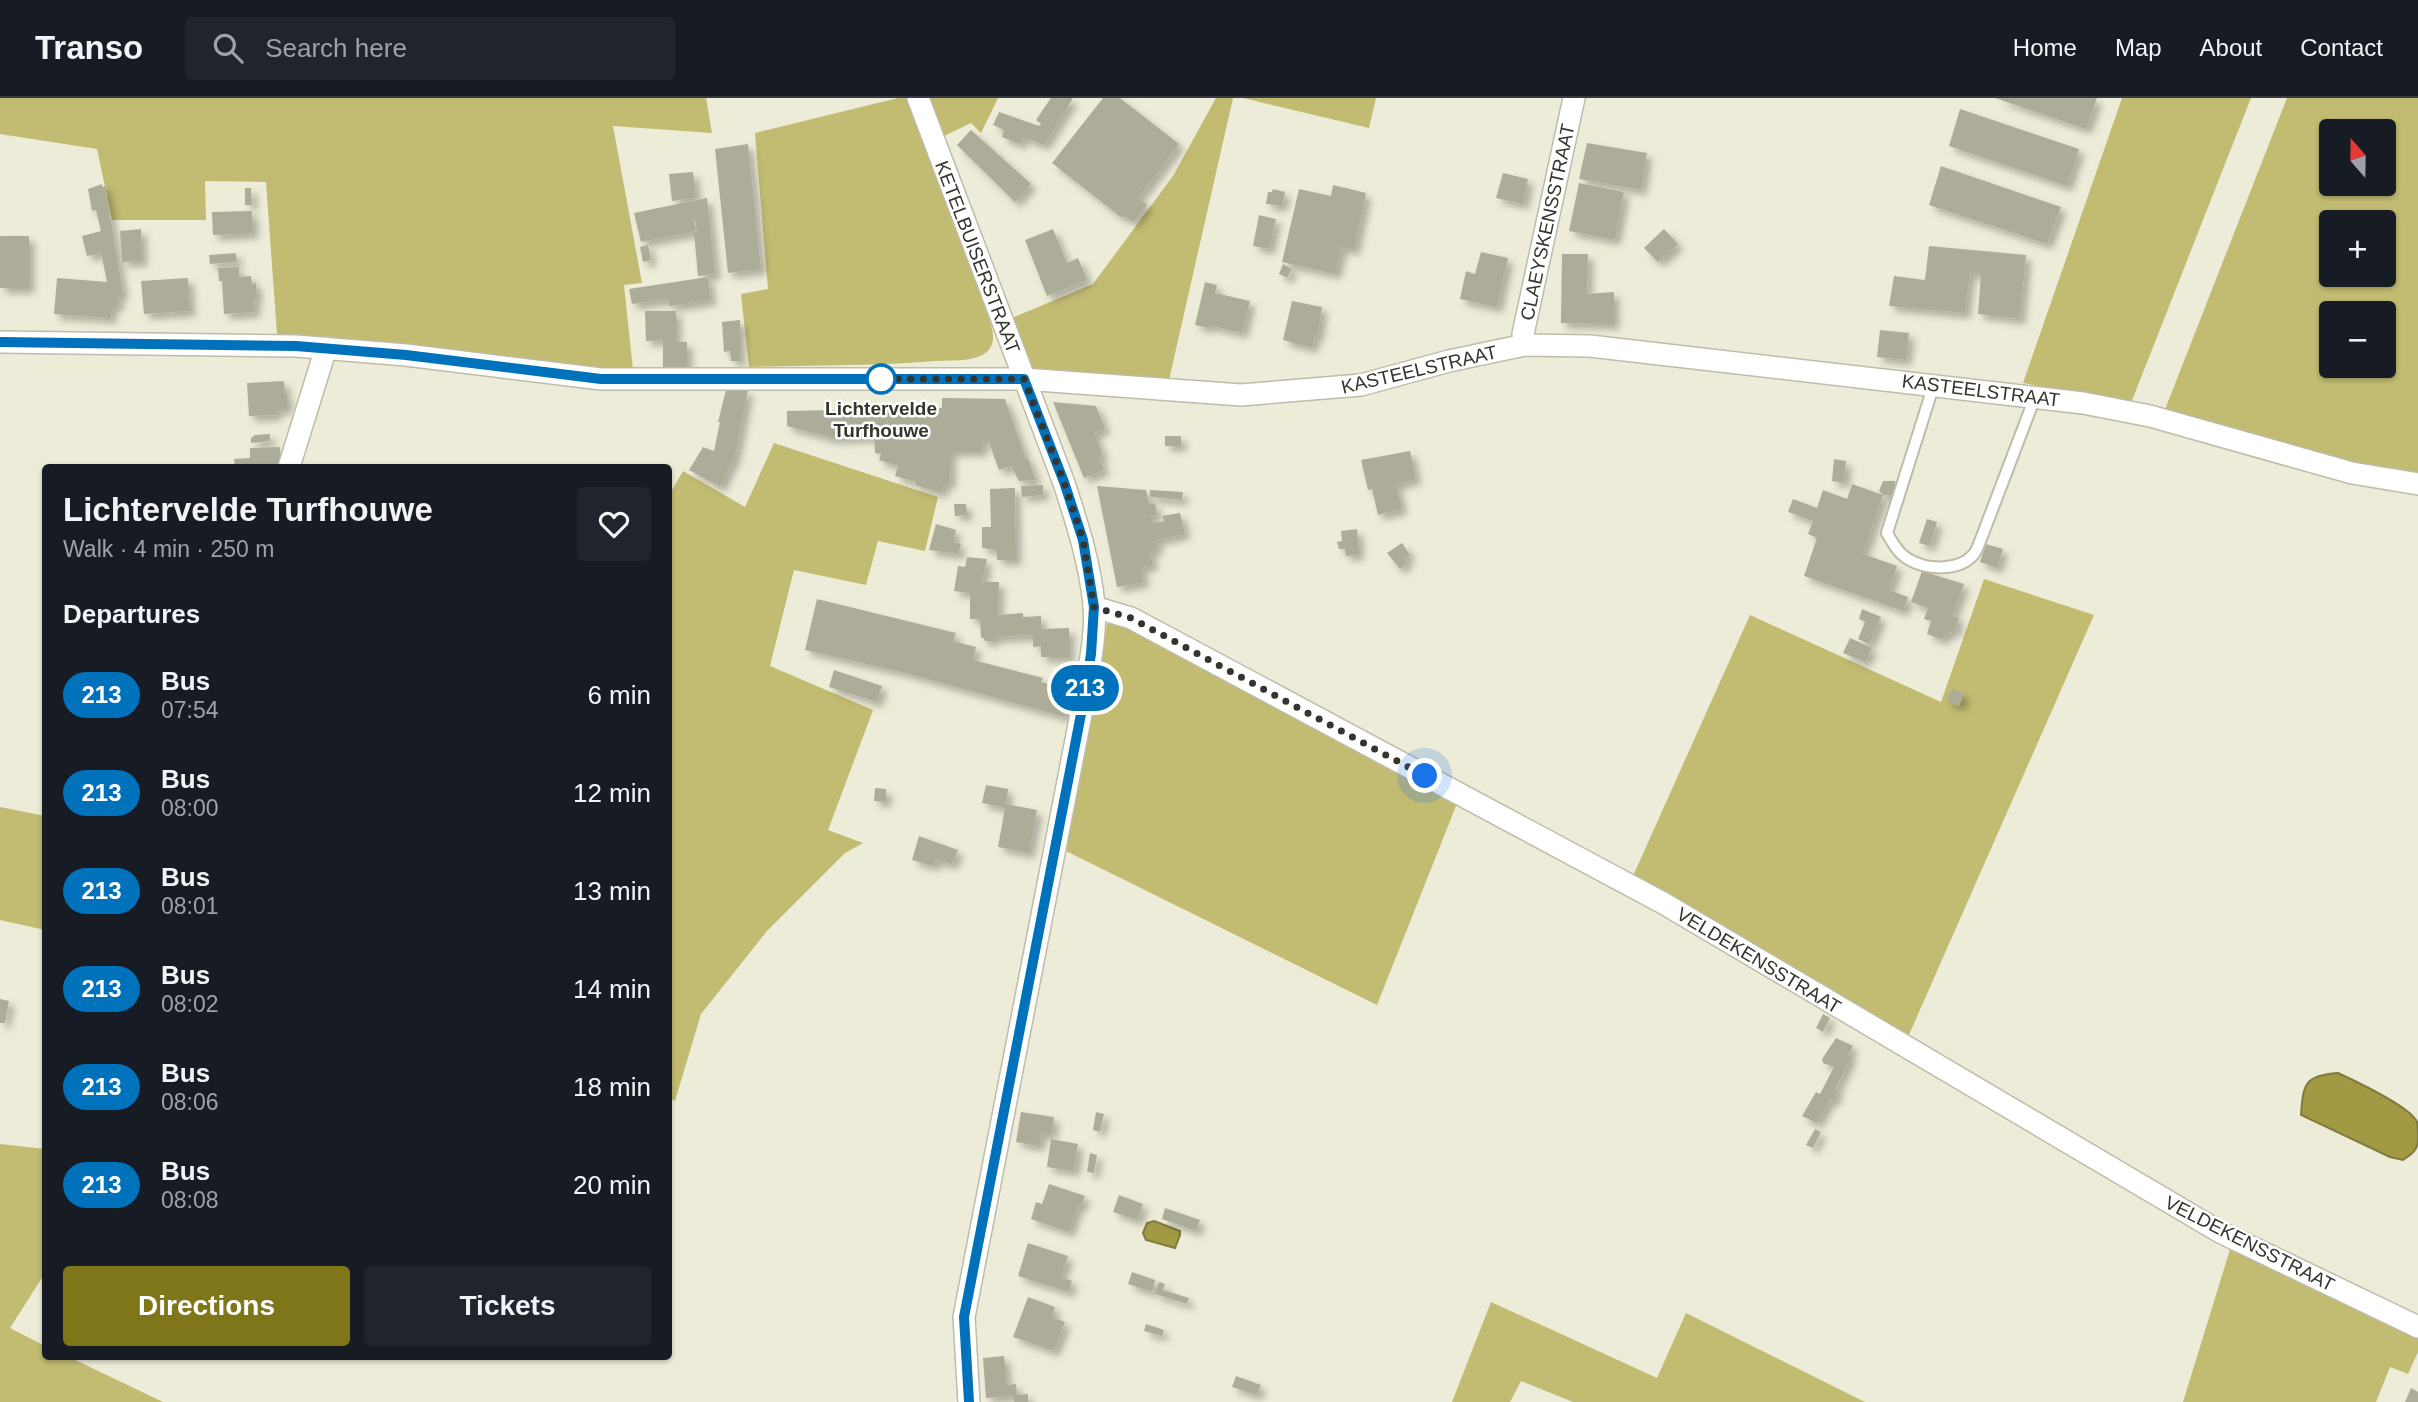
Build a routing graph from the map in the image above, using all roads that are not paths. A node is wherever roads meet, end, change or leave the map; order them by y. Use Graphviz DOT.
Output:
graph roads {
  1 [pos="918,98"];
  2 [pos="1574,98"];
  3 [pos="0,342"];
  4 [pos="1525,345"];
  5 [pos="326,348"];
  6 [pos="1024,379"];
  7 [pos="1934,384"];
  8 [pos="2032,396"];
  9 [pos="290,464"];
  10 [pos="2418,484"];
  11 [pos="1094,607"];
  12 [pos="2418,1326"];
  13 [pos="969,1402"];
  1 -- 6 [label="street, KETELBUISERSTRAAT"];
  2 -- 4 [label="street, CLAEYSKENSSTRAAT"];
  3 -- 5 [label="street, KASTEELSTRAAT"];
  4 -- 6 [label="street, KASTEELSTRAAT"];
  4 -- 7 [label="street, KASTEELSTRAAT"];
  5 -- 6 [label="street, KASTEELSTRAAT"];
  5 -- 9 [label="street"];
  6 -- 11 [label="street, KETELBUISERSTRAAT"];
  7 -- 8 [label="street, KASTEELSTRAAT"];
  7 -- 8 [label="lane"];
  8 -- 10 [label="street, KASTEELSTRAAT"];
  11 -- 12 [label="street, VELDEKENSSTRAAT"];
  11 -- 13 [label="street, KETELBUISERSTRAAT"];
}
